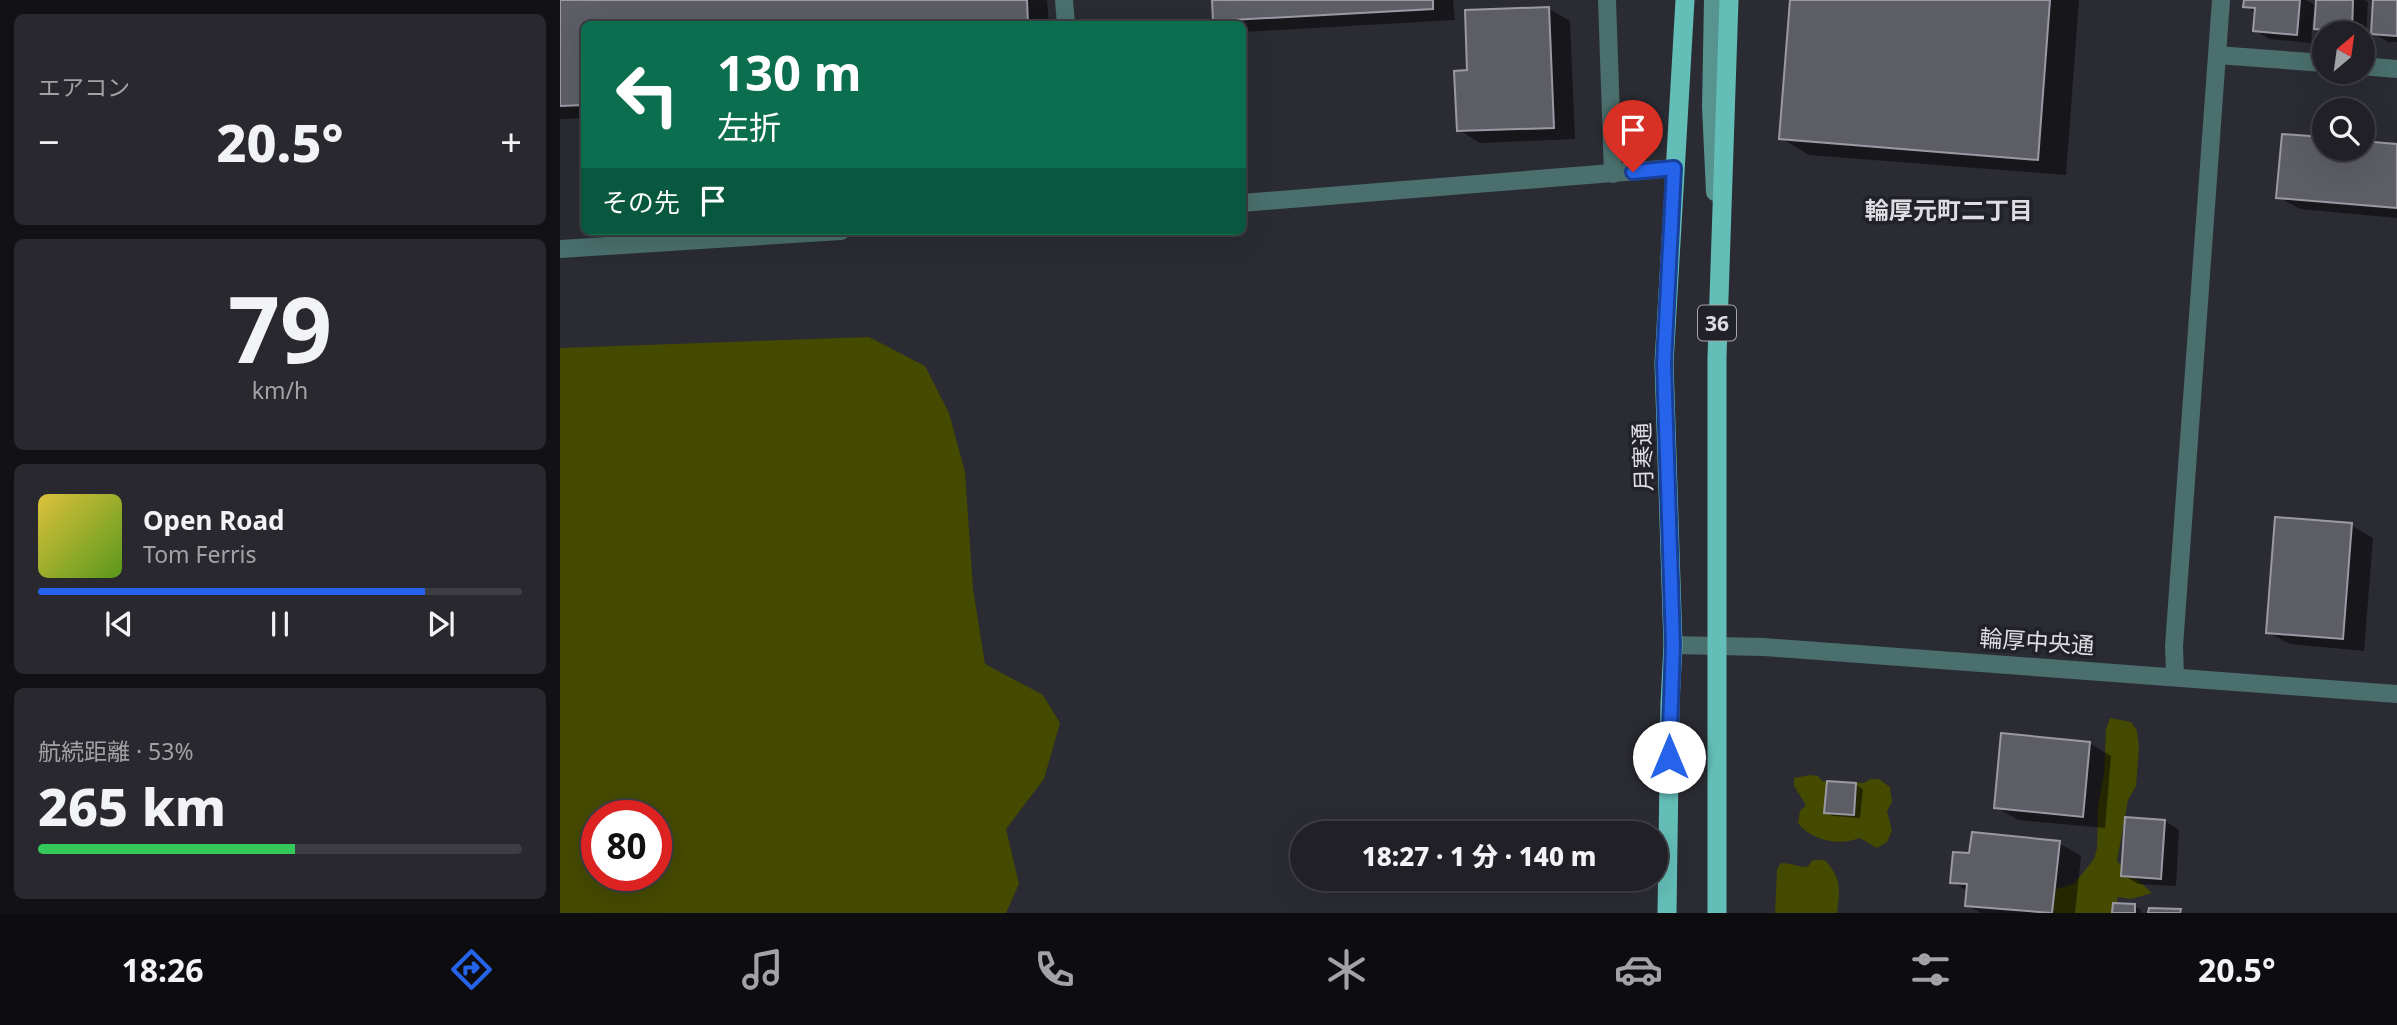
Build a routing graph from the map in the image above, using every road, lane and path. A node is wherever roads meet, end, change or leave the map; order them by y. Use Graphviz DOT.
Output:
graph roads {
  1 [pos="1064,0"];
  2 [pos="1607,0"];
  3 [pos="1685,0"];
  4 [pos="1713,0"];
  5 [pos="1729,0"];
  6 [pos="2221,0"];
  7 [pos="1066,21"];
  8 [pos="2217,55"];
  9 [pos="2312,62"];
  10 [pos="2375,67"];
  11 [pos="2397,69"];
  12 [pos="1674,168"];
  13 [pos="1613,174"];
  14 [pos="1246,203"];
  15 [pos="782,235"];
  16 [pos="560,250"];
  17 [pos="1719,268"];
  18 [pos="1673,645"];
  19 [pos="1717,646"];
  20 [pos="2175,676"];
  21 [pos="2397,694"];
  22 [pos="1667,913"];
  23 [pos="1717,913"];
  1 -- 7 [label="street"];
  2 -- 13 [label="street"];
  3 -- 12 [label="highway, 月寒通 / 36"];
  4 -- 17 [label="main road"];
  5 -- 17 [label="highway, 36"];
  6 -- 8 [label="street"];
  8 -- 9 [label="street"];
  8 -- 20 [label="street"];
  10 -- 11 [label="street"];
  12 -- 13 [label="street"];
  12 -- 18 [label="highway, 月寒通 / 36"];
  13 -- 14 [label="street"];
  15 -- 16 [label="street"];
  17 -- 19 [label="highway, 36"];
  18 -- 19 [label="street, 輪厚中央通"];
  18 -- 22 [label="highway, 月寒通 / 36"];
  19 -- 20 [label="street, 輪厚中央通"];
  19 -- 23 [label="highway, 36"];
  20 -- 21 [label="street, 輪厚中央通"];
}
